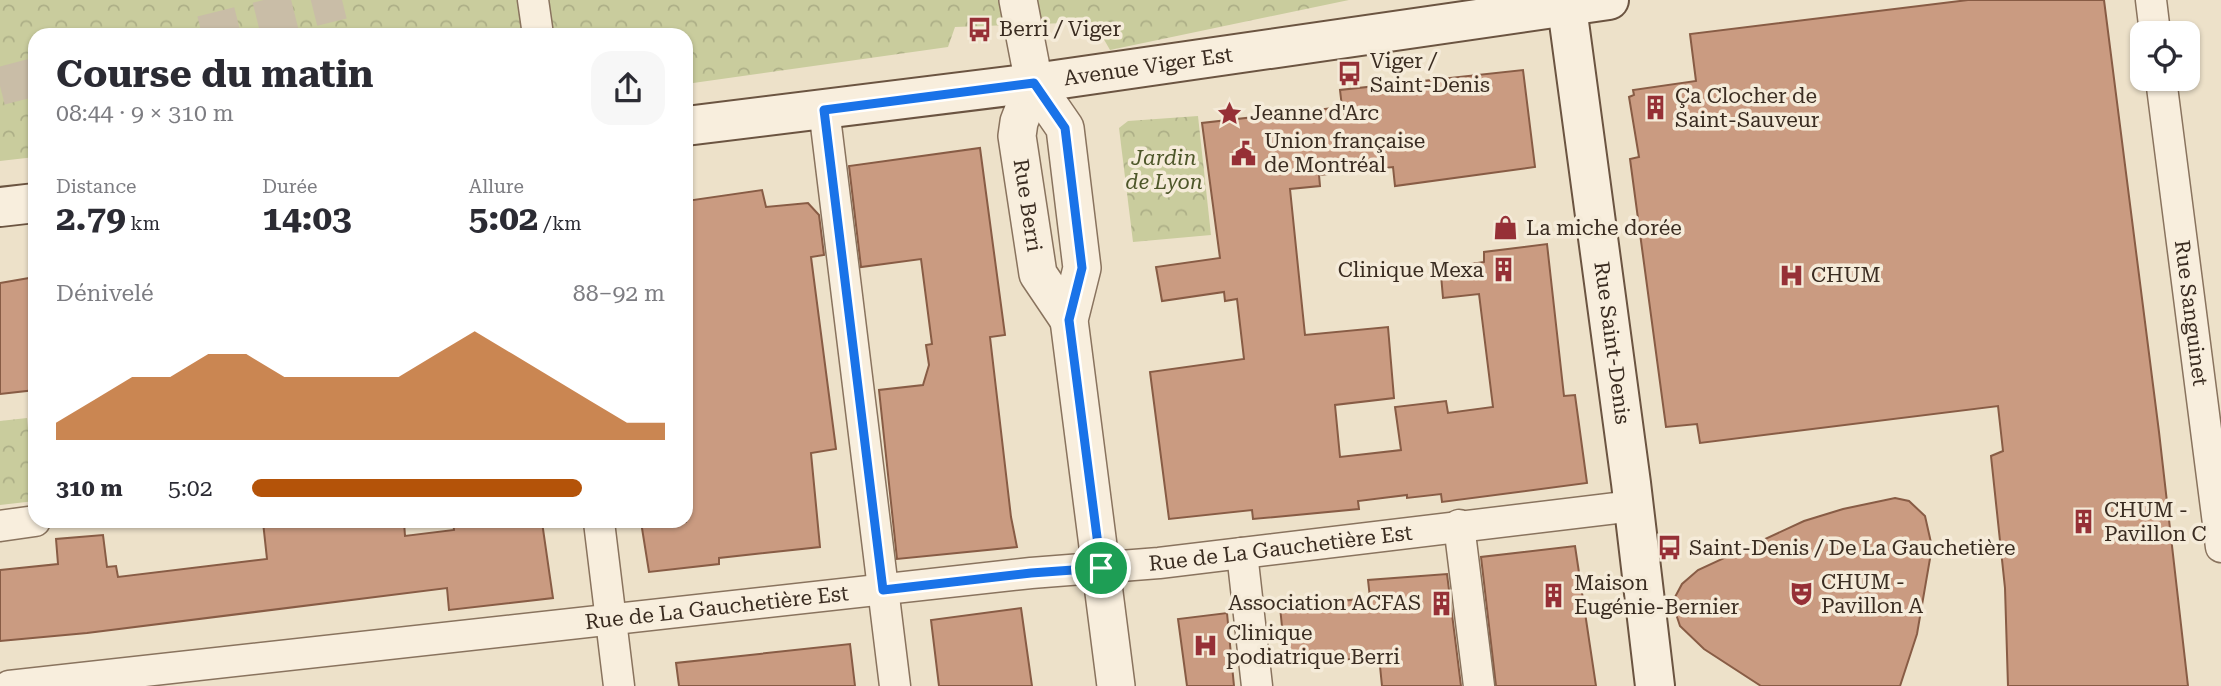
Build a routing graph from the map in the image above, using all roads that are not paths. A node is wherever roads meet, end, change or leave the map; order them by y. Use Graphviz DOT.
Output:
graph roads {
  1 [pos="533,0"];
  2 [pos="1018,0"];
  3 [pos="1609,0"];
  4 [pos="2151,0"];
  5 [pos="1566,3"];
  6 [pos="2154,21"];
  7 [pos="537,28"];
  8 [pos="1034,83"];
  9 [pos="2163,91"];
  10 [pos="824,110"];
  11 [pos="693,125"];
  12 [pos="28,204"];
  13 [pos="0,208"];
  14 [pos="1069,320"];
  15 [pos="1633,506"];
  16 [pos="28,522"];
  17 [pos="1460,525"];
  18 [pos="0,526"];
  19 [pos="600,528"];
  20 [pos="2221,547"];
  21 [pos="1241,553"];
  22 [pos="1101,568"];
  23 [pos="883,590"];
  24 [pos="612,619"];
  25 [pos="9,686"];
  26 [pos="619,686"];
  27 [pos="895,686"];
  28 [pos="1116,686"];
  29 [pos="1257,686"];
  30 [pos="1479,686"];
  31 [pos="1655,686"];
  1 -- 7 [label="street"];
  2 -- 8 [label="street, Rue Berri"];
  3 -- 5 [label="main road, Avenue Viger Est"];
  4 -- 6 [label="street"];
  5 -- 8 [label="main road, Avenue Viger Est"];
  5 -- 15 [label="main road, Rue Saint-Denis"];
  8 -- 10 [label="main road, Avenue Viger Est"];
  8 -- 14 [label="street, Rue Berri"];
  8 -- 14 [label="street, Rue Berri"];
  9 -- 20 [label="street, Rue Sanguinet"];
  10 -- 11 [label="main road, Avenue Viger Est"];
  10 -- 23 [label="street"];
  12 -- 13 [label="main road"];
  14 -- 22 [label="street, Rue Berri"];
  15 -- 17 [label="street, Rue de La Gauchetière Est"];
  15 -- 31 [label="main road, Rue Saint-Denis"];
  16 -- 18 [label="street"];
  17 -- 21 [label="street, Rue de La Gauchetière Est"];
  17 -- 30 [label="street"];
  19 -- 24 [label="street"];
  21 -- 22 [label="street, Rue de La Gauchetière Est"];
  21 -- 29 [label="street"];
  22 -- 23 [label="street, Rue de La Gauchetière Est"];
  22 -- 28 [label="street, Rue Berri"];
  23 -- 24 [label="street, Rue de La Gauchetière Est"];
  23 -- 27 [label="street"];
  24 -- 25 [label="street, Rue de La Gauchetière Est"];
  24 -- 26 [label="street"];
}
